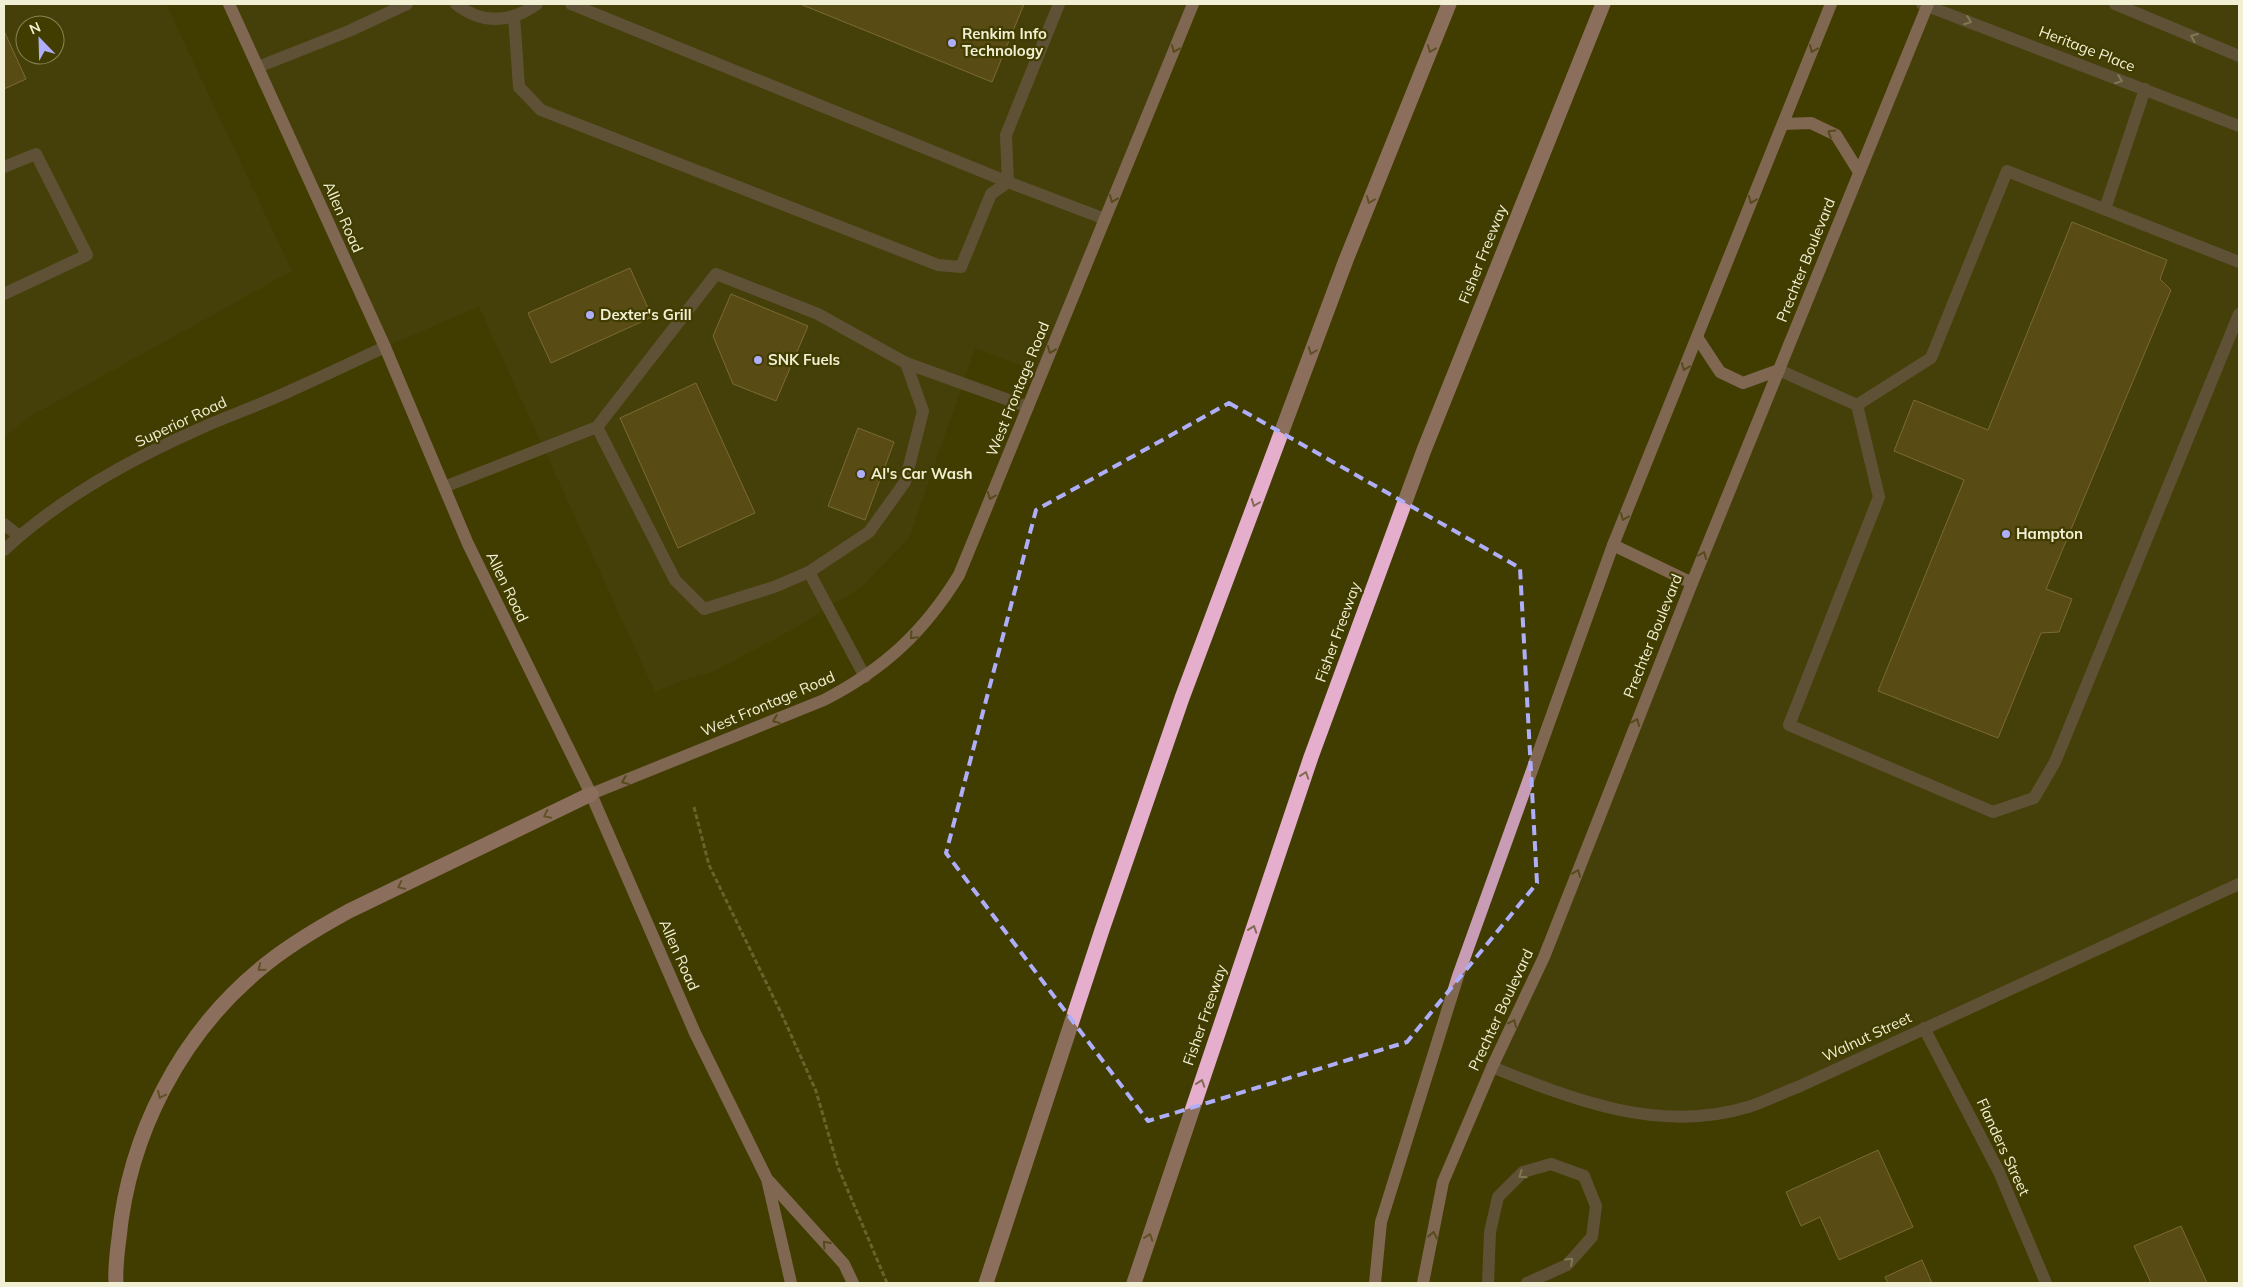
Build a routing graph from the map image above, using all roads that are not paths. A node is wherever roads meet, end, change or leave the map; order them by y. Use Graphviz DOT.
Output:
graph roads {
  1 [pos="229,4"];
  2 [pos="407,4"];
  3 [pos="456,4"];
  4 [pos="537,4"];
  5 [pos="571,4"];
  6 [pos="1059,4"];
  7 [pos="1193,4"];
  8 [pos="1450,4"];
  9 [pos="1603,4"];
  10 [pos="1831,4"];
  11 [pos="1926,4"];
  12 [pos="2115,4"];
  13 [pos="514,16"];
  14 [pos="2239,56"];
  15 [pos="258,67"];
  16 [pos="2145,89"];
  17 [pos="1783,124"];
  18 [pos="2239,126"];
  19 [pos="4,167"];
  20 [pos="1860,172"];
  21 [pos="1008,182"];
  22 [pos="2105,209"];
  23 [pos="1105,218"];
  24 [pos="2239,262"];
  25 [pos="4,294"];
  26 [pos="2239,314"];
  27 [pos="1697,337"];
  28 [pos="385,347"];
  29 [pos="906,363"];
  30 [pos="1779,370"];
  31 [pos="1857,405"];
  32 [pos="1028,407"];
  33 [pos="596,427"];
  34 [pos="444,487"];
  35 [pos="4,524"];
  36 [pos="19,536"];
  37 [pos="1613,545"];
  38 [pos="4,550"];
  39 [pos="809,572"];
  40 [pos="1692,583"];
  41 [pos="865,677"];
  42 [pos="591,794"];
  43 [pos="2239,884"];
  44 [pos="1924,1028"];
  45 [pos="1492,1067"];
  46 [pos="767,1179"];
  47 [pos="116,1283"];
  48 [pos="791,1283"];
  49 [pos="853,1283"];
  50 [pos="986,1283"];
  51 [pos="1134,1283"];
  52 [pos="1374,1283"];
  53 [pos="1423,1283"];
  54 [pos="1488,1283"];
  55 [pos="1527,1283"];
  56 [pos="2046,1283"];
  1 -- 15 [label="main road, Allen Road"];
  2 -- 15 [label="street"];
  3 -- 13 [label="street"];
  4 -- 13 [label="street"];
  5 -- 21 [label="street"];
  6 -- 21 [label="street"];
  7 -- 23 [label="main road, West Frontage Road, one-way"];
  8 -- 50 [label="highway, one-way"];
  51 -- 9 [label="highway, Fisher Freeway, one-way"];
  10 -- 17 [label="main road, one-way"];
  11 -- 16 [label="street, Heritage Place, one-way"];
  11 -- 20 [label="main road, Prechter Boulevard"];
  14 -- 12 [label="street, one-way"];
  13 -- 21 [label="street"];
  15 -- 28 [label="main road, Allen Road"];
  16 -- 18 [label="street, Heritage Place"];
  16 -- 22 [label="street"];
  20 -- 17 [label="main road, one-way"];
  17 -- 27 [label="main road, one-way"];
  19 -- 25 [label="street"];
  20 -- 30 [label="main road, Prechter Boulevard"];
  21 -- 23 [label="street"];
  22 -- 24 [label="street"];
  22 -- 31 [label="street"];
  23 -- 32 [label="main road, West Frontage Road, one-way"];
  26 -- 31 [label="street"];
  27 -- 30 [label="main road"];
  27 -- 37 [label="main road, one-way"];
  28 -- 34 [label="main road, Allen Road"];
  28 -- 36 [label="street, Superior Road"];
  29 -- 32 [label="street"];
  29 -- 33 [label="street"];
  29 -- 39 [label="street"];
  30 -- 31 [label="street"];
  40 -- 30 [label="main road, Prechter Boulevard, one-way"];
  32 -- 41 [label="main road, West Frontage Road, one-way"];
  33 -- 34 [label="street"];
  33 -- 39 [label="street"];
  34 -- 42 [label="main road, Allen Road"];
  35 -- 36 [label="street"];
  36 -- 38 [label="street, Superior Road"];
  37 -- 40 [label="main road"];
  37 -- 52 [label="main road"];
  39 -- 41 [label="street"];
  45 -- 40 [label="main road, Prechter Boulevard, one-way"];
  41 -- 42 [label="main road, West Frontage Road, one-way"];
  42 -- 46 [label="main road, Allen Road"];
  42 -- 47 [label="highway, one-way"];
  43 -- 44 [label="street, Walnut Street"];
  44 -- 45 [label="street, Walnut Street"];
  44 -- 56 [label="street, Flanders Street"];
  53 -- 45 [label="main road, Prechter Boulevard, one-way"];
  46 -- 48 [label="main road, Allen Road"];
  49 -- 46 [label="main road, Allen Road, one-way"];
  55 -- 54 [label="street, one-way"];
}
